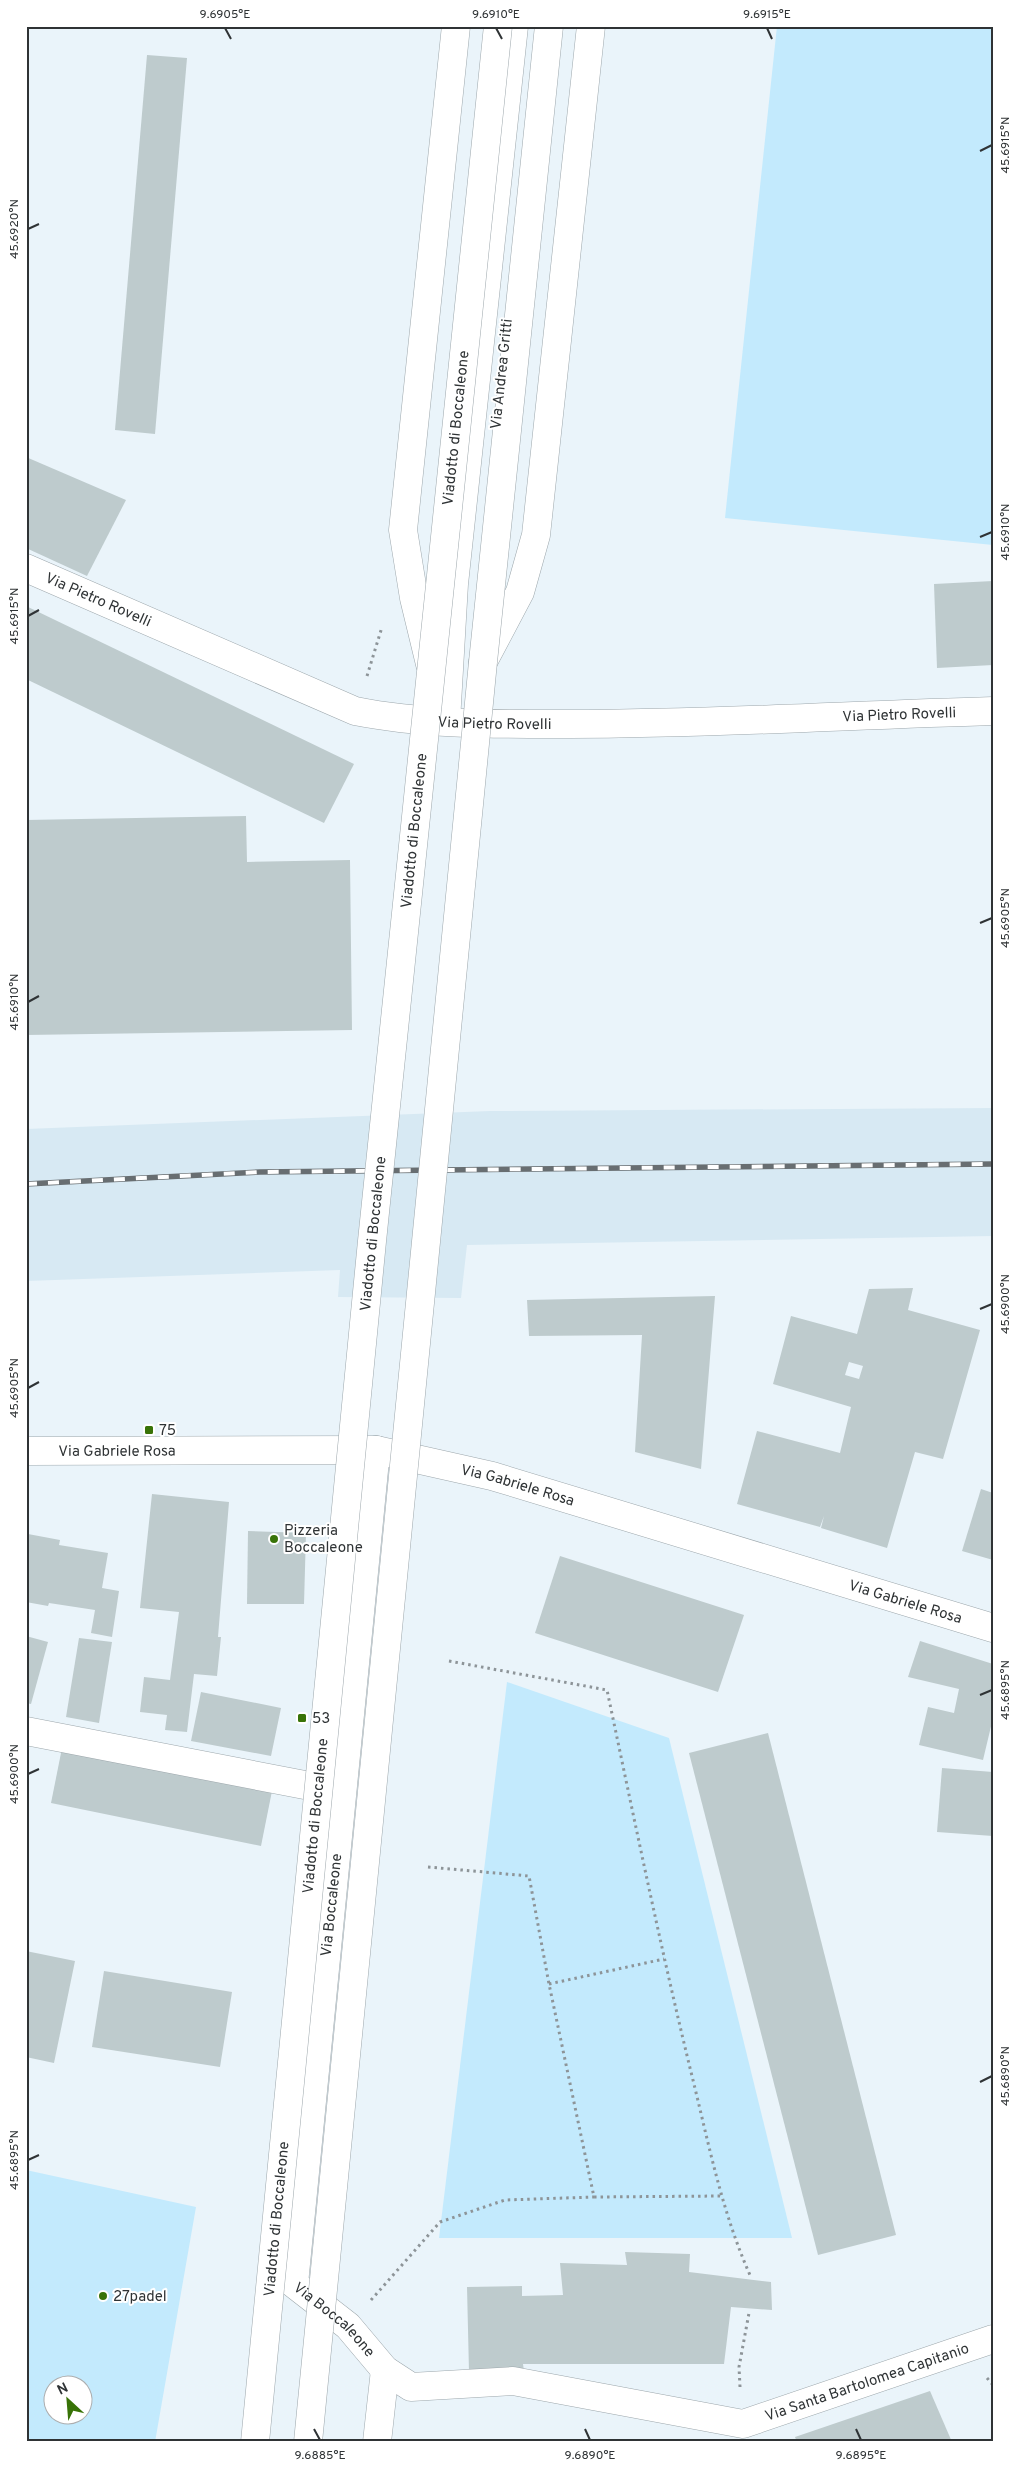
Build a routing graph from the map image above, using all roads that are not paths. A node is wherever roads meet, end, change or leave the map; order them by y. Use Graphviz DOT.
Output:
graph roads {
  1 [pos="456,26"];
  2 [pos="498,26"];
  3 [pos="514,26"];
  4 [pos="538,26"];
  5 [pos="549,26"];
  6 [pos="591,26"];
  7 [pos="26,568"];
  8 [pos="484,662"];
  9 [pos="430,666"];
  10 [pos="993,710"];
  11 [pos="455,721"];
  12 [pos="376,1450"];
  13 [pos="26,1451"];
  14 [pos="993,1628"];
  15 [pos="26,1731"];
  16 [pos="343,1792"];
  17 [pos="993,2339"];
  18 [pos="385,2370"];
  19 [pos="747,2433"];
  20 [pos="255,2442"];
  21 [pos="308,2442"];
  22 [pos="377,2442"];
  1 -- 9 [label="main road"];
  2 -- 9 [label="main road, Viadotto di Boccaleone, bridge"];
  3 -- 11 [label="main road, Via Andrea Gritti"];
  4 -- 11 [label="main road, Via Andrea Gritti"];
  5 -- 8 [label="main road, bridge"];
  6 -- 8 [label="main road"];
  7 -- 11 [label="main road, Via Pietro Rovelli"];
  8 -- 21 [label="main road, bridge"];
  9 -- 20 [label="main road, Viadotto di Boccaleone, bridge"];
  10 -- 11 [label="main road, Via Pietro Rovelli"];
  12 -- 13 [label="main road, Via Gabriele Rosa"];
  12 -- 14 [label="main road, Via Gabriele Rosa"];
  12 -- 16 [label="main road, Via Boccaleone"];
  15 -- 16 [label="main road"];
  16 -- 18 [label="main road, Via Boccaleone"];
  17 -- 19 [label="main road, Via Santa Bartolomea Capitanio"];
  18 -- 19 [label="main road, Via Boccaleone"];
  18 -- 22 [label="main road"];
}
